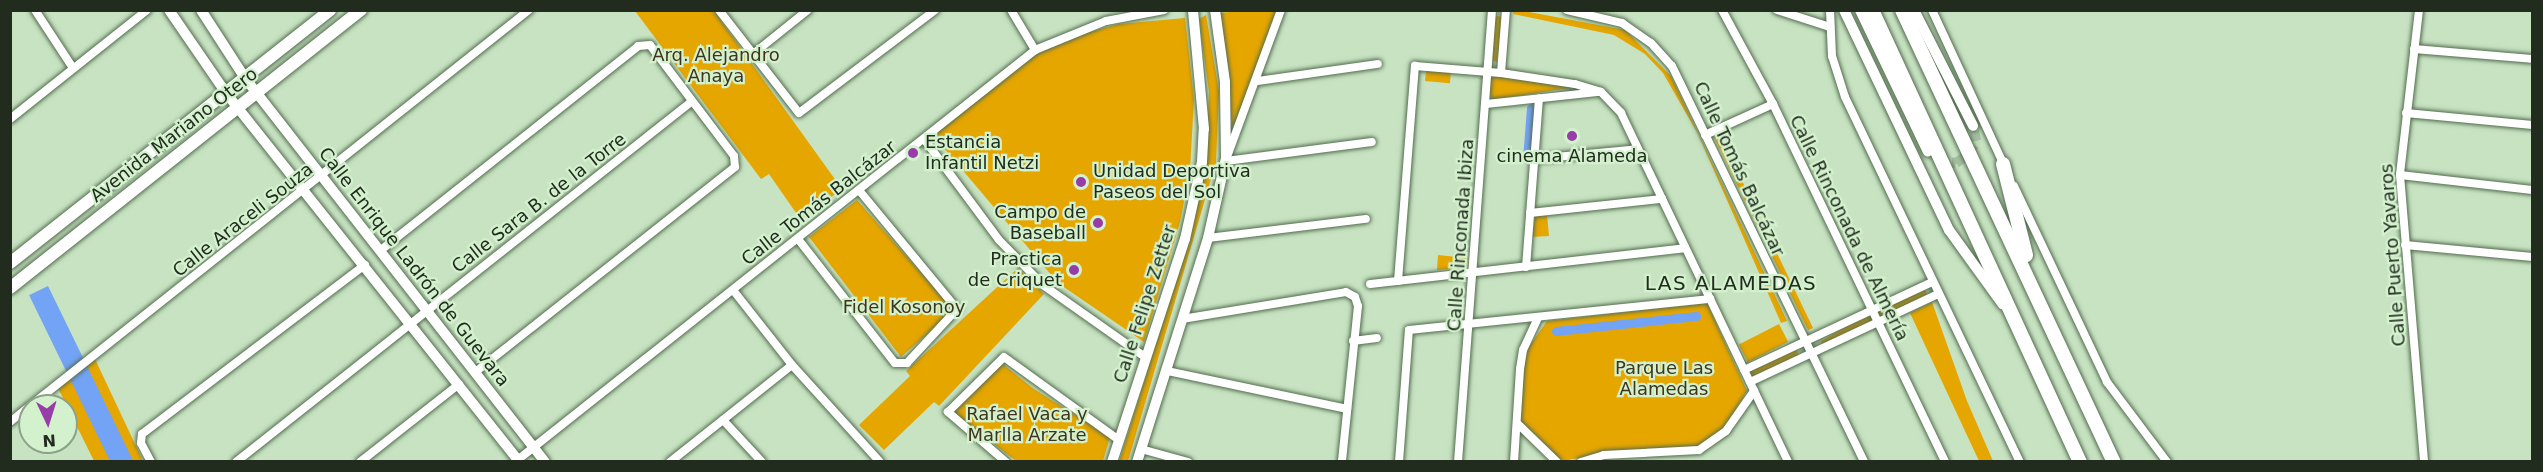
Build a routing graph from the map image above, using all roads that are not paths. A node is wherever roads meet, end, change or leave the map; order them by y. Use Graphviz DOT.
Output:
graph roads {
  1 [pos="35,10"];
  2 [pos="147,10"];
  3 [pos="169,10"];
  4 [pos="201,10"];
  5 [pos="330,10"];
  6 [pos="361,10"];
  7 [pos="529,10"];
  8 [pos="719,10"];
  9 [pos="808,10"];
  10 [pos="935,10"];
  11 [pos="1011,10"];
  12 [pos="1164,10"];
  13 [pos="1193,10"];
  14 [pos="1215,10"];
  15 [pos="1281,10"];
  16 [pos="1492,10"];
  17 [pos="1506,10"];
  18 [pos="1567,10"];
  19 [pos="1722,10"];
  20 [pos="1777,10"];
  21 [pos="1830,10"];
  22 [pos="1844,10"];
  23 [pos="1860,10"];
  24 [pos="1872,10"];
  25 [pos="1902,10"];
  26 [pos="1914,10"];
  27 [pos="1932,10"];
  28 [pos="2419,10"];
  29 [pos="1830,27"];
  30 [pos="2414,49"];
  31 [pos="1035,50"];
  32 [pos="753,54"];
  33 [pos="2532,59"];
  34 [pos="1378,64"];
  35 [pos="73,68"];
  36 [pos="1488,71"];
  37 [pos="1501,73"];
  38 [pos="245,78"];
  39 [pos="1258,81"];
  40 [pos="1601,92"];
  41 [pos="226,93"];
  42 [pos="256,93"];
  43 [pos="1539,98"];
  44 [pos="691,102"];
  45 [pos="1486,104"];
  46 [pos="1773,104"];
  47 [pos="238,108"];
  48 [pos="2406,113"];
  49 [pos="10,119"];
  50 [pos="2532,125"];
  51 [pos="1973,126"];
  52 [pos="1705,135"];
  53 [pos="924,139"];
  54 [pos="1372,142"];
  55 [pos="1638,149"];
  56 [pos="1928,152"];
  57 [pos="1535,159"];
  58 [pos="1226,160"];
  59 [pos="2003,164"];
  60 [pos="2400,175"];
  61 [pos="324,176"];
  62 [pos="305,190"];
  63 [pos="859,190"];
  64 [pos="2532,190"];
  65 [pos="1662,199"];
  66 [pos="1530,213"];
  67 [pos="1366,219"];
  68 [pos="1208,238"];
  69 [pos="798,239"];
  70 [pos="2405,245"];
  71 [pos="1685,248"];
  72 [pos="381,250"];
  73 [pos="2532,257"];
  74 [pos="11,262"];
  75 [pos="366,265"];
  76 [pos="1526,267"];
  77 [pos="1472,273"];
  78 [pos="1398,281"];
  79 [pos="1932,282"];
  80 [pos="1370,284"];
  81 [pos="2034,286"];
  82 [pos="10,288"];
  83 [pos="733,290"];
  84 [pos="1938,294"];
  85 [pos="1710,299"];
  86 [pos="1872,310"];
  87 [pos="427,311"];
  88 [pos="1539,318"];
  89 [pos="1182,319"];
  90 [pos="2013,319"];
  91 [pos="1878,322"];
  92 [pos="410,324"];
  93 [pos="1469,325"];
  94 [pos="1377,338"];
  95 [pos="1353,341"];
  96 [pos="1805,342"];
  97 [pos="1811,354"];
  98 [pos="1145,357"];
  99 [pos="792,365"];
  100 [pos="1744,370"];
  101 [pos="1167,371"];
  102 [pos="475,372"];
  103 [pos="1750,382"];
  104 [pos="459,384"];
  105 [pos="1754,391"];
  106 [pos="45,394"];
  107 [pos="1347,409"];
  108 [pos="723,420"];
  109 [pos="1518,424"];
  110 [pos="2062,424"];
  111 [pos="1119,440"];
  112 [pos="534,447"];
  113 [pos="1141,449"];
  114 [pos="518,461"];
  115 [pos="151,462"];
  116 [pos="236,462"];
  117 [pos="360,462"];
  118 [pos="545,462"];
  119 [pos="670,462"];
  120 [pos="762,462"];
  121 [pos="880,462"];
  122 [pos="1006,462"];
  123 [pos="1112,462"];
  124 [pos="1137,462"];
  125 [pos="1188,462"];
  126 [pos="1342,462"];
  127 [pos="1399,462"];
  128 [pos="1458,462"];
  129 [pos="1514,462"];
  130 [pos="1557,462"];
  131 [pos="1581,462"];
  132 [pos="1788,462"];
  133 [pos="1864,462"];
  134 [pos="1945,462"];
  135 [pos="2020,462"];
  136 [pos="2069,462"];
  137 [pos="2080,462"];
  138 [pos="2114,462"];
  139 [pos="2167,462"];
  140 [pos="2424,462"];
  1 -- 35 [label="street"];
  2 -- 35 [label="street"];
  3 -- 41 [label="main road, Calle Enrique Ladrón de Guevara"];
  4 -- 38 [label="main road, Calle Enrique Ladrón de Guevara"];
  5 -- 38 [label="main road, Avenida Mariano Otero"];
  6 -- 42 [label="main road, Avenida Mariano Otero"];
  7 -- 61 [label="street, Calle Araceli Souza"];
  8 -- 32 [label="street"];
  9 -- 32 [label="street"];
  10 -- 32 [label="street"];
  11 -- 31 [label="street"];
  12 -- 31 [label="street, Calle Tomás Balcázar"];
  13 -- 98 [label="main road, Calle Felipe Zetter"];
  14 -- 58 [label="main road"];
  15 -- 39 [label="street"];
  16 -- 36 [label="street, Calle Rinconada Ibiza"];
  17 -- 37 [label="street"];
  18 -- 52 [label="street, Calle Tomás Balcázar"];
  19 -- 46 [label="street, Calle Rinconada de Almería"];
  20 -- 29 [label="street"];
  21 -- 29 [label="street"];
  22 -- 90 [label="main road"];
  23 -- 56 [label="main road"];
  24 -- 90 [label="highway"];
  25 -- 81 [label="highway"];
  26 -- 51 [label="main road"];
  27 -- 59 [label="street"];
  28 -- 30 [label="street, Calle Puerto Yavaros"];
  29 -- 79 [label="street"];
  30 -- 33 [label="street"];
  30 -- 48 [label="street, Calle Puerto Yavaros"];
  31 -- 53 [label="street, Calle Tomás Balcázar"];
  34 -- 39 [label="street"];
  35 -- 49 [label="street"];
  36 -- 37 [label="street"];
  36 -- 45 [label="street, Calle Rinconada Ibiza"];
  36 -- 78 [label="street"];
  37 -- 40 [label="street"];
  38 -- 41 [label="main road, Avenida Mariano Otero"];
  38 -- 42 [label="main road, Calle Enrique Ladrón de Guevara"];
  39 -- 58 [label="street"];
  40 -- 43 [label="street"];
  40 -- 55 [label="street"];
  41 -- 47 [label="main road, Calle Enrique Ladrón de Guevara"];
  41 -- 74 [label="main road, Avenida Mariano Otero"];
  42 -- 47 [label="main road, Avenida Mariano Otero"];
  42 -- 61 [label="main road, Calle Enrique Ladrón de Guevara"];
  43 -- 45 [label="street"];
  43 -- 57 [label="street"];
  44 -- 72 [label="street"];
  44 -- 87 [label="street, Calle Sara B. de la Torre"];
  44 -- 102 [label="street"];
  45 -- 77 [label="street, Calle Rinconada Ibiza"];
  46 -- 52 [label="street"];
  46 -- 86 [label="street, Calle Rinconada de Almería"];
  47 -- 62 [label="main road, Calle Enrique Ladrón de Guevara"];
  47 -- 82 [label="main road, Avenida Mariano Otero"];
  48 -- 50 [label="street"];
  48 -- 60 [label="street, Calle Puerto Yavaros"];
  52 -- 96 [label="street, Calle Tomás Balcázar"];
  53 -- 63 [label="street, Calle Tomás Balcázar"];
  53 -- 98 [label="street"];
  54 -- 58 [label="street"];
  55 -- 57 [label="street"];
  55 -- 65 [label="street"];
  57 -- 66 [label="street"];
  58 -- 68 [label="main road"];
  59 -- 81 [label="highway"];
  59 -- 139 [label="street"];
  60 -- 64 [label="street"];
  60 -- 70 [label="street, Calle Puerto Yavaros"];
  61 -- 62 [label="street, Calle Araceli Souza"];
  61 -- 72 [label="main road, Calle Enrique Ladrón de Guevara"];
  62 -- 75 [label="main road, Calle Enrique Ladrón de Guevara"];
  62 -- 106 [label="street, Calle Araceli Souza"];
  63 -- 69 [label="street, Calle Tomás Balcázar"];
  63 -- 69 [label="street"];
  65 -- 66 [label="street"];
  65 -- 71 [label="street"];
  66 -- 76 [label="street"];
  67 -- 68 [label="street"];
  68 -- 89 [label="main road"];
  69 -- 83 [label="street, Calle Tomás Balcázar"];
  70 -- 73 [label="street"];
  70 -- 140 [label="street, Calle Puerto Yavaros"];
  71 -- 76 [label="street"];
  71 -- 85 [label="street"];
  72 -- 87 [label="main road, Calle Enrique Ladrón de Guevara"];
  75 -- 92 [label="main road, Calle Enrique Ladrón de Guevara"];
  75 -- 115 [label="street"];
  76 -- 77 [label="street"];
  77 -- 78 [label="street"];
  77 -- 93 [label="street, Calle Rinconada Ibiza"];
  78 -- 80 [label="street"];
  79 -- 84 [label="street"];
  79 -- 86 [label="street"];
  81 -- 138 [label="highway"];
  83 -- 99 [label="street"];
  83 -- 112 [label="street, Calle Tomás Balcázar"];
  84 -- 91 [label="street"];
  84 -- 135 [label="street"];
  85 -- 88 [label="street"];
  85 -- 100 [label="street"];
  86 -- 91 [label="street, Calle Rinconada de Almería"];
  86 -- 96 [label="street"];
  87 -- 92 [label="street, Calle Sara B. de la Torre"];
  87 -- 102 [label="main road, Calle Enrique Ladrón de Guevara"];
  88 -- 93 [label="street"];
  88 -- 109 [label="street"];
  89 -- 95 [label="street"];
  89 -- 101 [label="main road"];
  90 -- 110 [label="highway"];
  91 -- 97 [label="street"];
  91 -- 134 [label="street, Calle Rinconada de Almería"];
  92 -- 104 [label="main road, Calle Enrique Ladrón de Guevara"];
  92 -- 116 [label="street, Calle Sara B. de la Torre"];
  93 -- 127 [label="street"];
  93 -- 128 [label="street, Calle Rinconada Ibiza"];
  94 -- 95 [label="street"];
  95 -- 107 [label="street"];
  96 -- 97 [label="street, Calle Tomás Balcázar"];
  96 -- 100 [label="street"];
  97 -- 103 [label="street"];
  97 -- 133 [label="street, Calle Tomás Balcázar"];
  98 -- 111 [label="main road, Calle Felipe Zetter"];
  99 -- 108 [label="street"];
  99 -- 121 [label="street"];
  100 -- 103 [label="street"];
  101 -- 107 [label="street"];
  101 -- 113 [label="main road"];
  102 -- 112 [label="main road, Calle Enrique Ladrón de Guevara"];
  103 -- 105 [label="street"];
  104 -- 114 [label="main road, Calle Enrique Ladrón de Guevara"];
  104 -- 117 [label="street"];
  105 -- 131 [label="street"];
  105 -- 132 [label="street"];
  107 -- 126 [label="street"];
  108 -- 119 [label="street"];
  108 -- 120 [label="street"];
  109 -- 129 [label="street"];
  109 -- 130 [label="street"];
  110 -- 136 [label="highway"];
  110 -- 137 [label="highway"];
  111 -- 122 [label="street"];
  111 -- 123 [label="main road, Calle Felipe Zetter"];
  112 -- 114 [label="street, Calle Tomás Balcázar"];
  112 -- 118 [label="main road, Calle Enrique Ladrón de Guevara"];
  113 -- 124 [label="main road"];
  113 -- 125 [label="street"];
}
